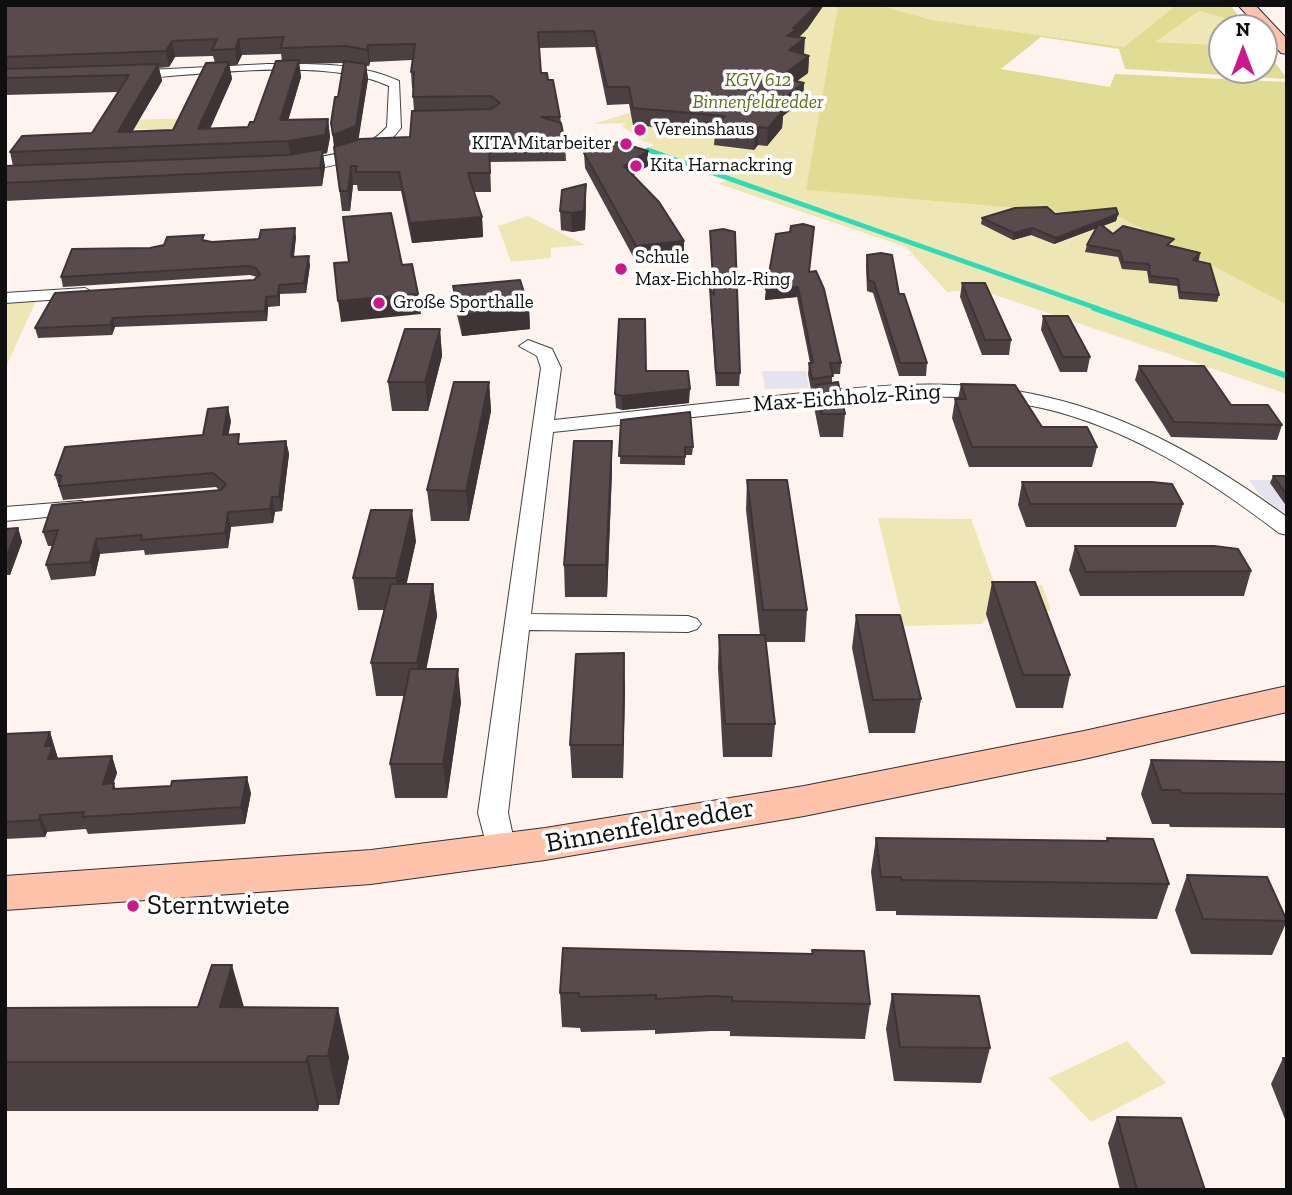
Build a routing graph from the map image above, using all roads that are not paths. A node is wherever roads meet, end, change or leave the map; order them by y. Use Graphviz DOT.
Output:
graph roads {
  1 [pos="1245,5"];
  2 [pos="1287,49"];
  3 [pos="117,75"];
  4 [pos="278,167"];
  5 [pos="98,292"];
  6 [pos="5,298"];
  7 [pos="528,346"];
  8 [pos="543,427"];
  9 [pos="97,507"];
  10 [pos="5,514"];
  11 [pos="1287,528"];
  12 [pos="518,622"];
  13 [pos="688,624"];
  14 [pos="1287,699"];
  15 [pos="501,850"];
  16 [pos="5,893"];
  1 -- 2 [label="main road"];
  3 -- 4 [label="street"];
  5 -- 6 [label="street"];
  7 -- 8 [label="street"];
  8 -- 11 [label="street, Max-Eichholz-Ring"];
  8 -- 12 [label="street"];
  9 -- 10 [label="street"];
  12 -- 13 [label="street"];
  12 -- 15 [label="street"];
  14 -- 15 [label="main road, Binnenfeldredder"];
  15 -- 16 [label="main road, Binnenfeldredder"];
}
